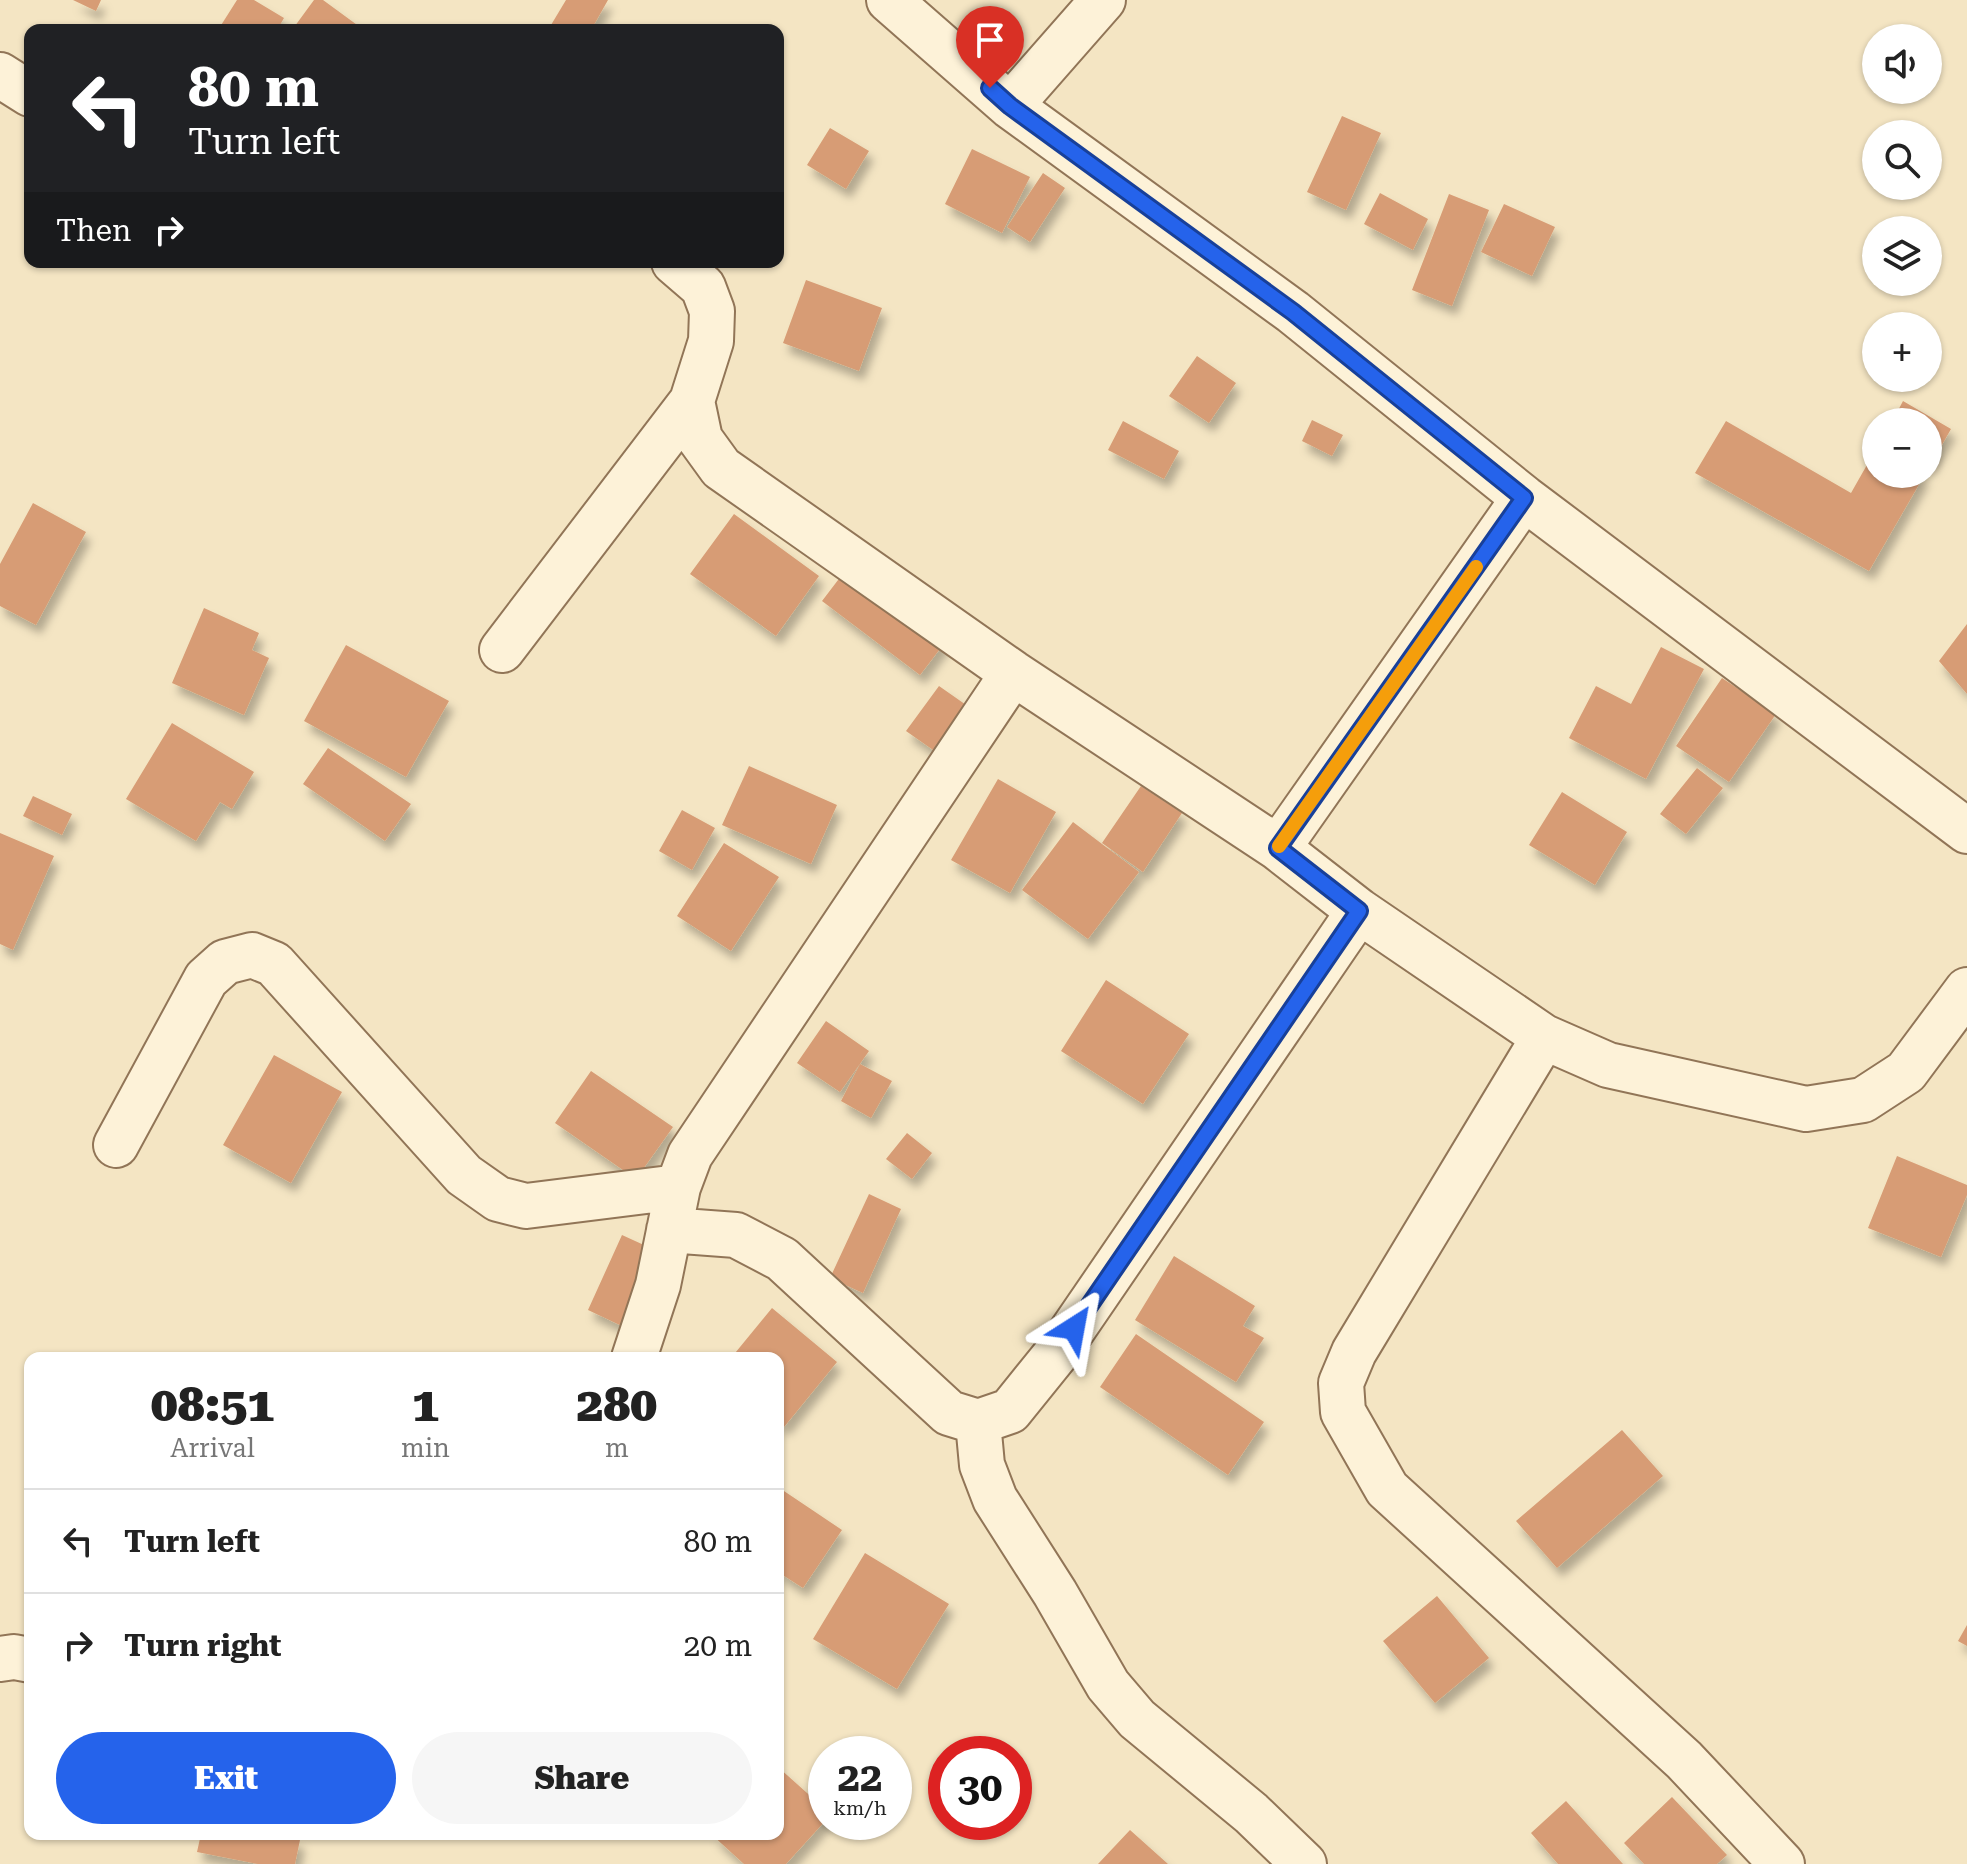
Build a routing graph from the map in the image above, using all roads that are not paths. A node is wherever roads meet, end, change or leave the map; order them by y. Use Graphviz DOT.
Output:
graph roads {
  1 [pos="889,0"];
  2 [pos="1103,0"];
  3 [pos="0,75"];
  4 [pos="24,90"];
  5 [pos="1010,106"];
  6 [pos="681,268"];
  7 [pos="692,401"];
  8 [pos="1524,498"];
  9 [pos="502,650"];
  10 [pos="1013,673"];
  11 [pos="1967,831"];
  12 [pos="1278,848"];
  13 [pos="1359,911"];
  14 [pos="1967,990"];
  15 [pos="1544,1037"];
  16 [pos="116,1145"];
  17 [pos="678,1187"];
  18 [pos="669,1230"];
  19 [pos="636,1352"];
  20 [pos="978,1422"];
  21 [pos="0,1659"];
  22 [pos="24,1659"];
  23 [pos="1304,1864"];
  24 [pos="1782,1864"];
  1 -- 5 [label="street"];
  2 -- 5 [label="street"];
  3 -- 4 [label="street"];
  5 -- 8 [label="street"];
  6 -- 7 [label="street"];
  7 -- 9 [label="street"];
  7 -- 10 [label="street"];
  8 -- 11 [label="street"];
  8 -- 12 [label="street"];
  10 -- 12 [label="street"];
  10 -- 17 [label="street"];
  12 -- 13 [label="street"];
  13 -- 15 [label="street"];
  13 -- 20 [label="street"];
  14 -- 15 [label="street"];
  15 -- 24 [label="street"];
  16 -- 17 [label="street"];
  17 -- 18 [label="street"];
  18 -- 19 [label="street"];
  18 -- 20 [label="street"];
  20 -- 23 [label="street"];
  21 -- 22 [label="street"];
}
